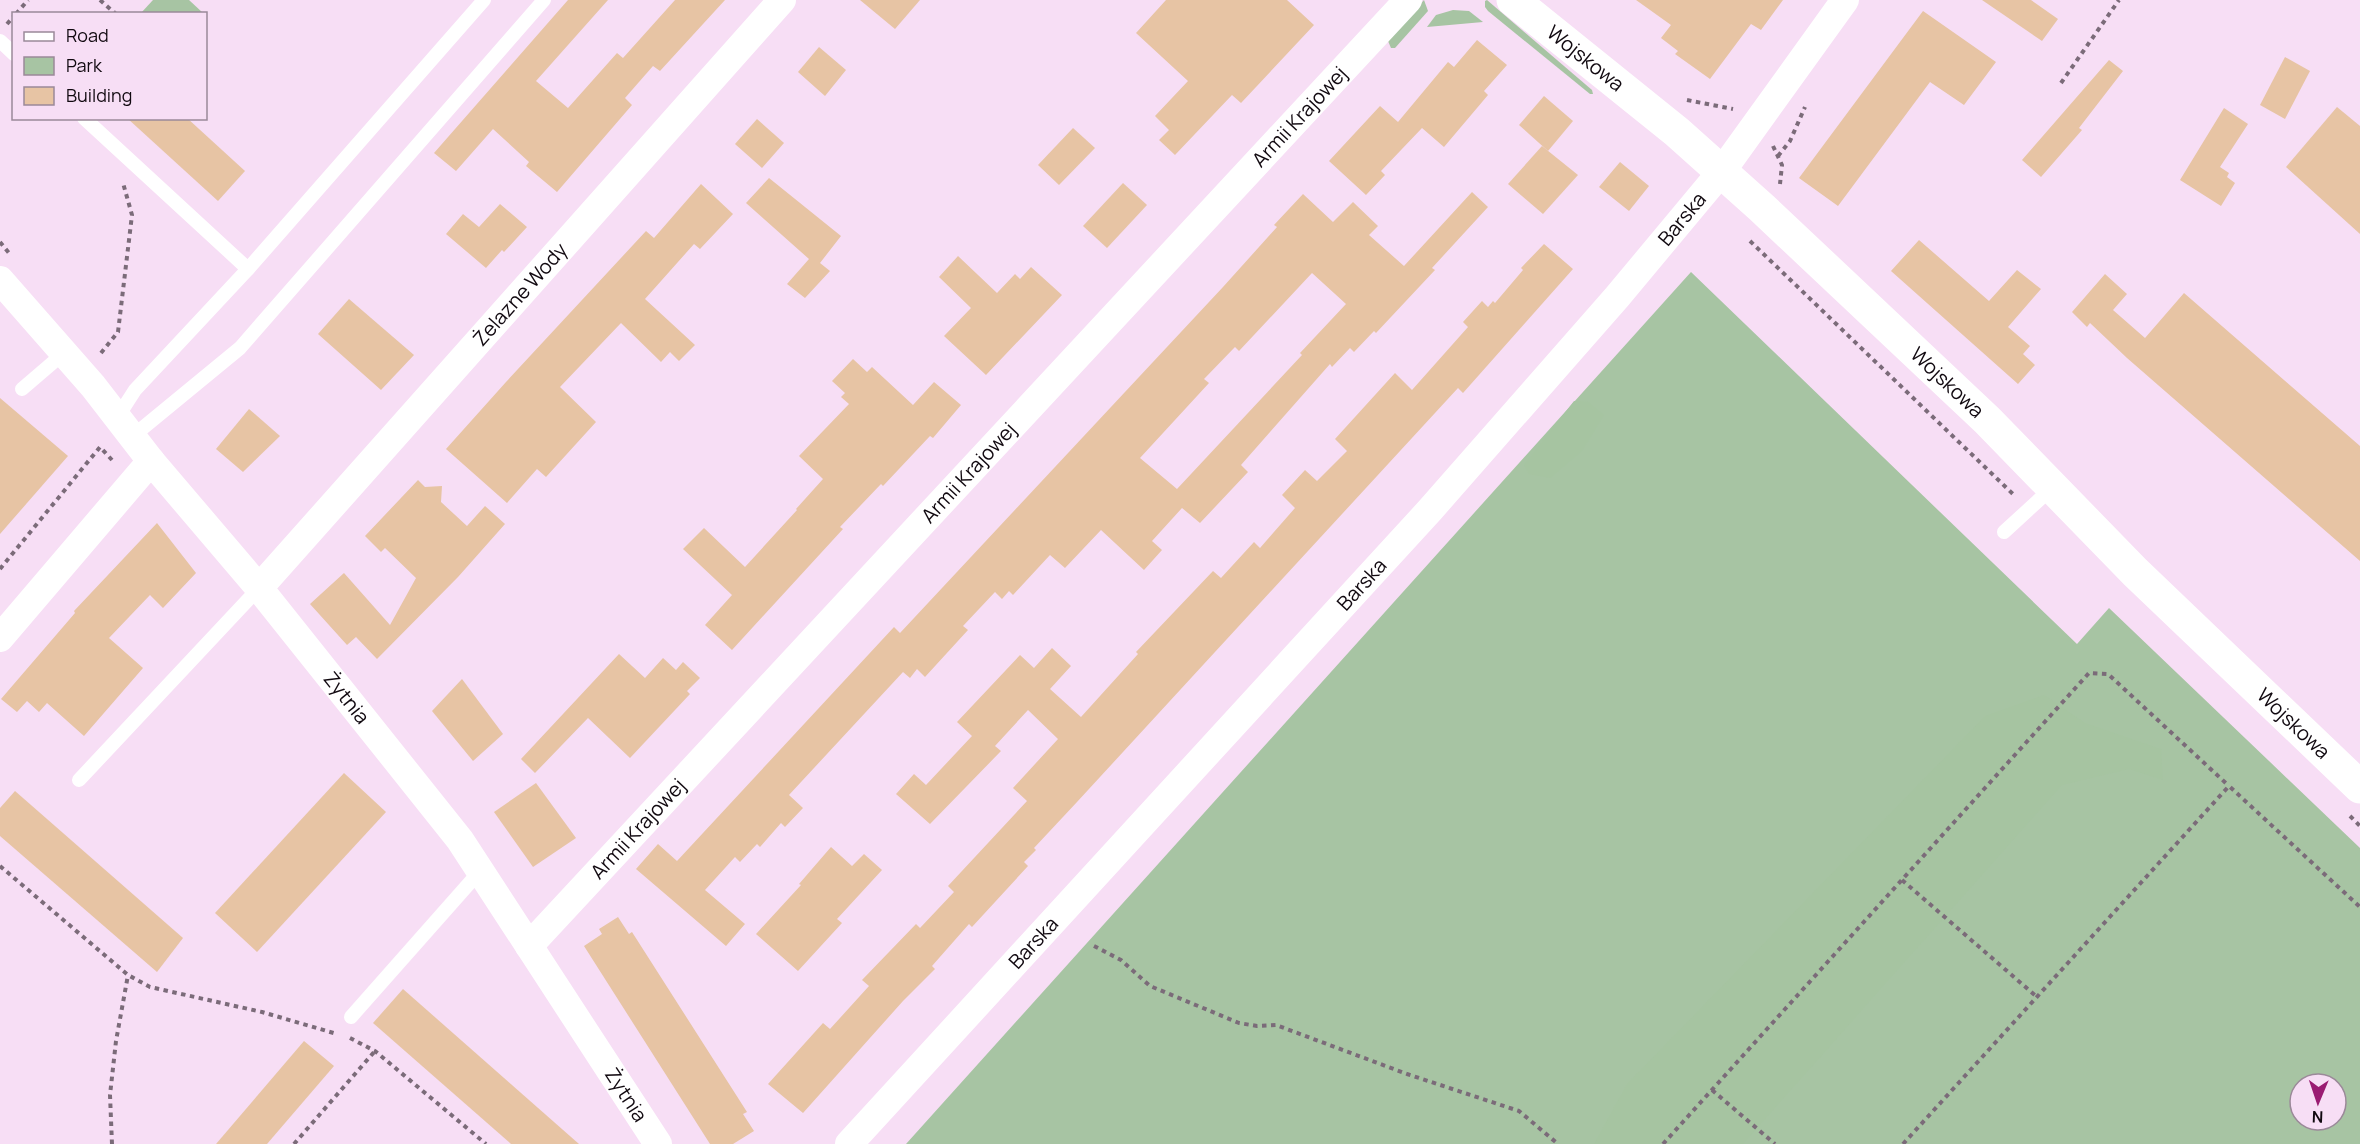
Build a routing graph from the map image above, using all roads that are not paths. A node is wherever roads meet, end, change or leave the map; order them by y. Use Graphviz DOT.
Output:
graph roads {
  1 [pos="484,0"];
  2 [pos="544,0"];
  3 [pos="782,0"];
  4 [pos="1408,0"];
  5 [pos="1513,0"];
  6 [pos="1845,0"];
  7 [pos="0,41"];
  8 [pos="12,52"];
  9 [pos="86,120"];
  10 [pos="1722,171"];
  11 [pos="248,269"];
  12 [pos="8,270"];
  13 [pos="64,353"];
  14 [pos="22,389"];
  15 [pos="125,427"];
  16 [pos="151,461"];
  17 [pos="2052,488"];
  18 [pos="2004,532"];
  19 [pos="259,588"];
  20 [pos="0,638"];
  21 [pos="80,780"];
  22 [pos="2360,787"];
  23 [pos="481,870"];
  24 [pos="529,946"];
  25 [pos="351,1017"];
  26 [pos="658,1144"];
  27 [pos="849,1144"];
  1 -- 11 [label="lane"];
  2 -- 15 [label="lane"];
  3 -- 19 [label="street, Żelazne Wody"];
  4 -- 24 [label="street, Armii Krajowej"];
  5 -- 10 [label="street, Wojskowa"];
  6 -- 10 [label="street, Barska"];
  7 -- 8 [label="lane"];
  9 -- 11 [label="lane"];
  10 -- 17 [label="street, Wojskowa"];
  10 -- 27 [label="street, Barska"];
  11 -- 15 [label="lane"];
  12 -- 13 [label="street, Żytnia"];
  13 -- 14 [label="lane"];
  13 -- 15 [label="street, Żytnia"];
  15 -- 16 [label="street, Żytnia"];
  16 -- 19 [label="street, Żytnia"];
  16 -- 20 [label="street"];
  17 -- 18 [label="lane"];
  17 -- 22 [label="street, Wojskowa"];
  19 -- 21 [label="lane"];
  19 -- 23 [label="street, Żytnia"];
  23 -- 24 [label="street, Żytnia"];
  23 -- 25 [label="lane"];
  24 -- 26 [label="street, Żytnia"];
}
